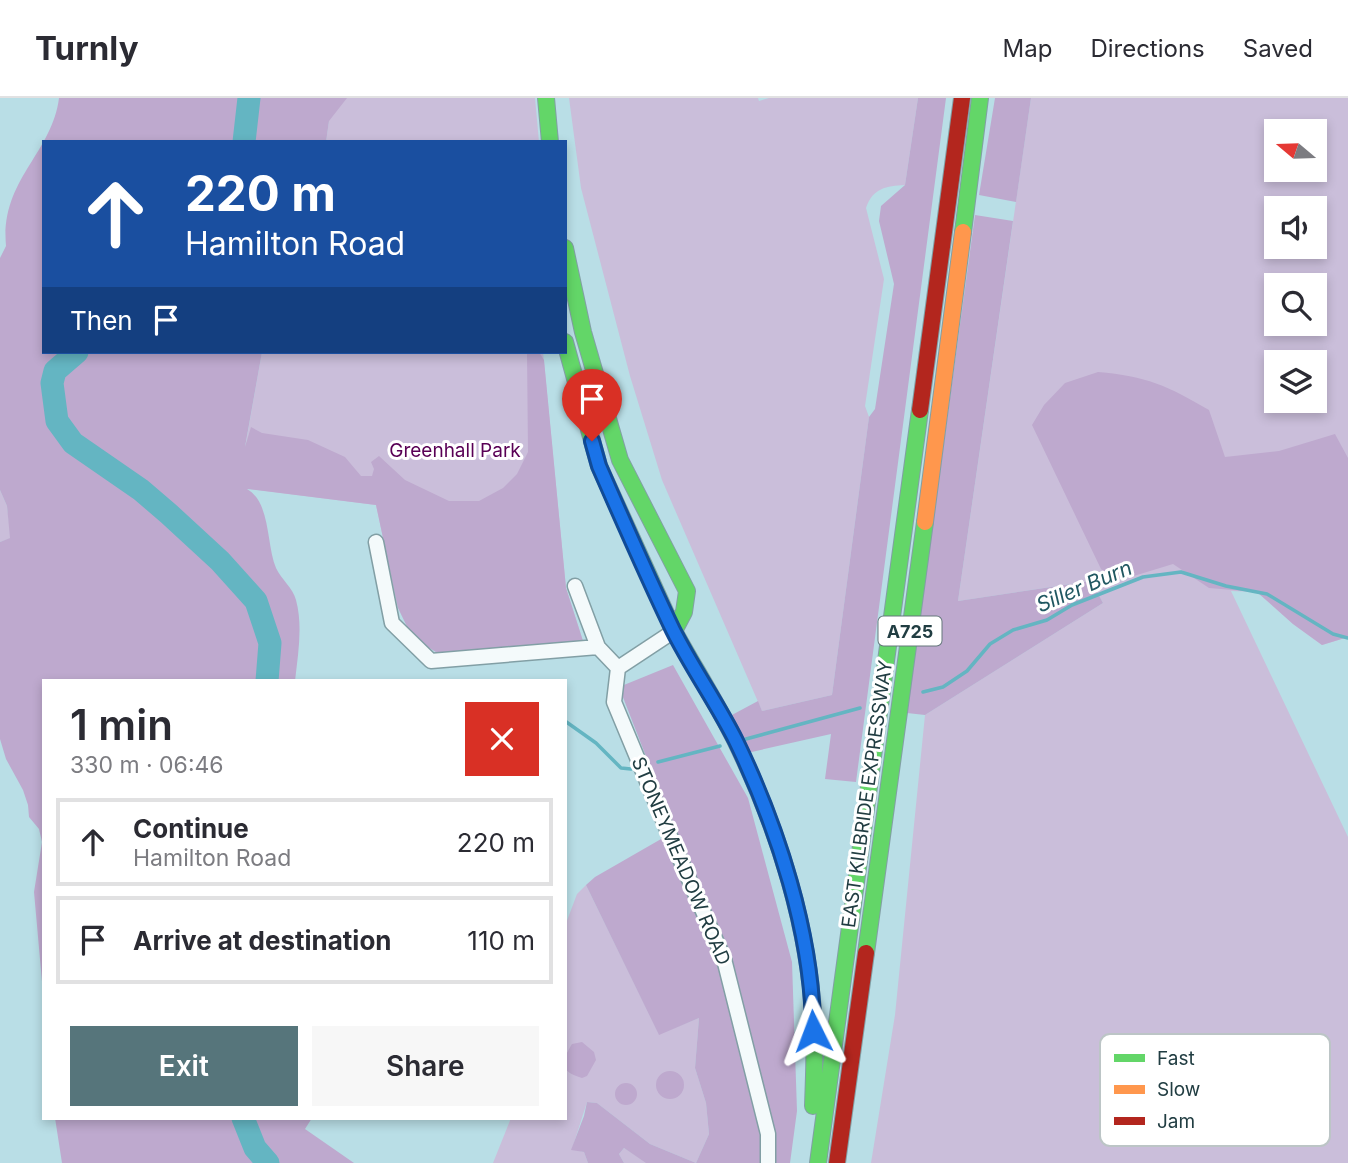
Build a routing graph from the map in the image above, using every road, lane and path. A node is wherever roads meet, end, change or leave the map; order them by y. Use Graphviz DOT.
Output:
graph roads {
  1 [pos="546,98"];
  2 [pos="962,98"];
  3 [pos="980,98"];
  4 [pos="550,140"];
  5 [pos="567,257"];
  6 [pos="567,349"];
  7 [pos="376,542"];
  8 [pos="575,586"];
  9 [pos="674,631"];
  10 [pos="597,647"];
  11 [pos="618,668"];
  12 [pos="768,1163"];
  13 [pos="812,1163"];
  14 [pos="818,1163"];
  15 [pos="836,1163"];
  1 -- 4 [label="main road"];
  2 -- 14 [label="main road, EAST KILBRIDE EXPRESSWAY / A725"];
  3 -- 15 [label="main road, EAST KILBRIDE EXPRESSWAY / A725"];
  5 -- 9 [label="main road"];
  6 -- 9 [label="main road"];
  7 -- 10 [label="street"];
  8 -- 10 [label="street"];
  9 -- 11 [label="street"];
  9 -- 13 [label="main road"];
  10 -- 11 [label="street"];
  11 -- 12 [label="street, STONEYMEADOW ROAD"];
}
